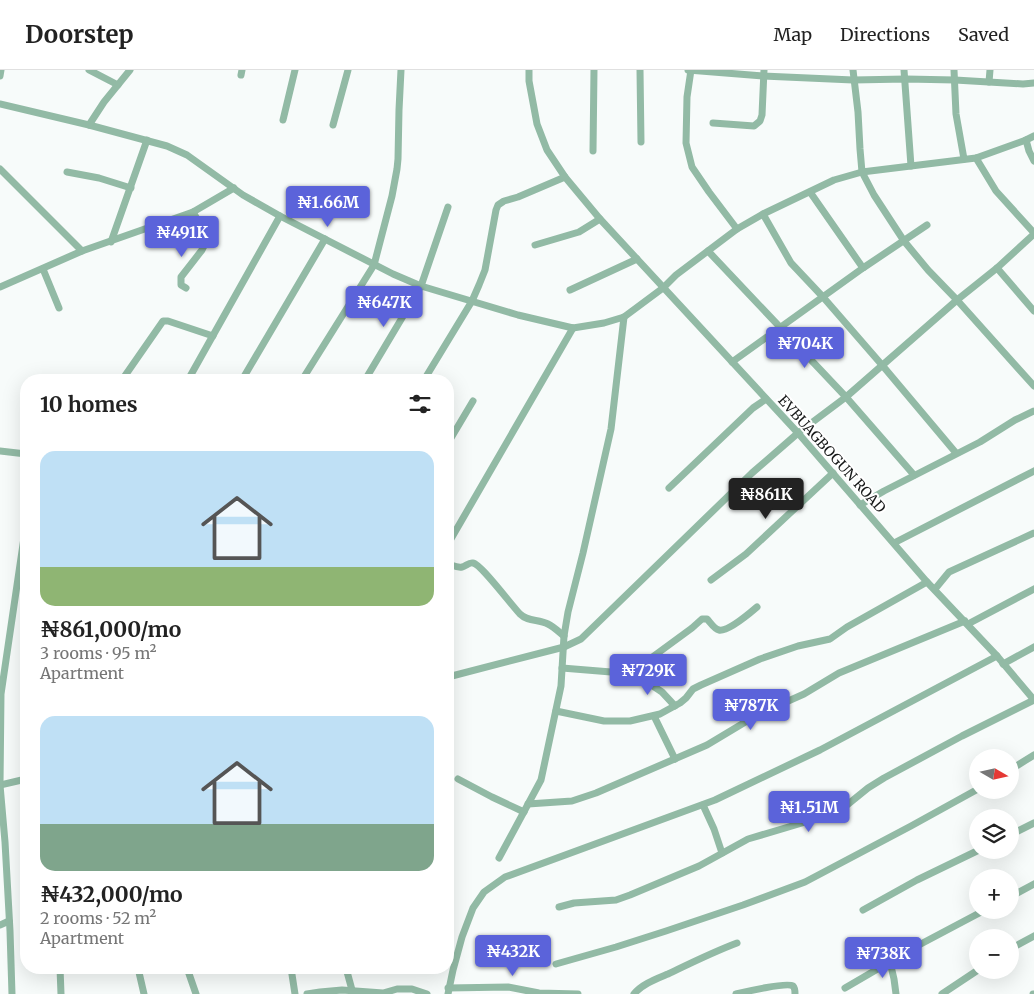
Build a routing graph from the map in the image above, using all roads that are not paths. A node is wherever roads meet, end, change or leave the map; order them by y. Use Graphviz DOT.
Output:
graph roads {
  1 [pos="1,70"];
  2 [pos="89,70"];
  3 [pos="129,70"];
  4 [pos="295,70"];
  5 [pos="348,70"];
  6 [pos="400,70"];
  7 [pos="529,70"];
  8 [pos="594,70"];
  9 [pos="640,70"];
  10 [pos="690,70"];
  11 [pos="852,70"];
  12 [pos="904,70"];
  13 [pos="954,70"];
  14 [pos="990,70"];
  15 [pos="763,73"];
  16 [pos="0,76"];
  17 [pos="906,79"];
  18 [pos="853,80"];
  19 [pos="955,80"];
  20 [pos="989,82"];
  21 [pos="1034,83"];
  22 [pos="118,85"];
  23 [pos="0,104"];
  24 [pos="283,120"];
  25 [pos="713,123"];
  26 [pos="89,125"];
  27 [pos="333,125"];
  28 [pos="1034,136"];
  29 [pos="147,140"];
  30 [pos="1026,140"];
  31 [pos="641,142"];
  32 [pos="593,151"];
  33 [pos="976,158"];
  34 [pos="964,160"];
  35 [pos="1034,161"];
  36 [pos="911,166"];
  37 [pos="0,169"];
  38 [pos="67,172"];
  39 [pos="862,172"];
  40 [pos="565,177"];
  41 [pos="131,188"];
  42 [pos="234,188"];
  43 [pos="810,192"];
  44 [pos="448,207"];
  45 [pos="194,212"];
  46 [pos="763,214"];
  47 [pos="280,216"];
  48 [pos="600,219"];
  49 [pos="927,225"];
  50 [pos="737,229"];
  51 [pos="1034,234"];
  52 [pos="325,239"];
  53 [pos="904,240"];
  54 [pos="111,242"];
  55 [pos="535,245"];
  56 [pos="82,251"];
  57 [pos="708,251"];
  58 [pos="637,259"];
  59 [pos="374,265"];
  60 [pos="862,268"];
  61 [pos="996,268"];
  62 [pos="43,269"];
  63 [pos="421,286"];
  64 [pos="0,287"];
  65 [pos="186,288"];
  66 [pos="663,288"];
  67 [pos="570,290"];
  68 [pos="823,297"];
  69 [pos="957,300"];
  70 [pos="472,301"];
  71 [pos="59,308"];
  72 [pos="1034,311"];
  73 [pos="624,317"];
  74 [pos="781,327"];
  75 [pos="573,328"];
  76 [pos="213,336"];
  77 [pos="732,362"];
  78 [pos="882,365"];
  79 [pos="126,374"];
  80 [pos="191,374"];
  81 [pos="246,374"];
  82 [pos="306,374"];
  83 [pos="369,374"];
  84 [pos="428,374"];
  85 [pos="1034,386"];
  86 [pos="846,397"];
  87 [pos="766,399"];
  88 [pos="473,401"];
  89 [pos="1034,411"];
  90 [pos="454,433"];
  91 [pos="798,433"];
  92 [pos="0,451"];
  93 [pos="20,453"];
  94 [pos="956,454"];
  95 [pos="1034,471"];
  96 [pos="833,473"];
  97 [pos="914,475"];
  98 [pos="670,488"];
  99 [pos="860,505"];
  100 [pos="1034,533"];
  101 [pos="454,534"];
  102 [pos="894,543"];
  103 [pos="20,565"];
  104 [pos="454,566"];
  105 [pos="711,580"];
  106 [pos="927,582"];
  107 [pos="934,589"];
  108 [pos="1034,589"];
  109 [pos="757,606"];
  110 [pos="966,623"];
  111 [pos="564,636"];
  112 [pos="564,647"];
  113 [pos="1034,647"];
  114 [pos="997,656"];
  115 [pos="1003,664"];
  116 [pos="562,668"];
  117 [pos="632,672"];
  118 [pos="454,675"];
  119 [pos="1034,700"];
  120 [pos="675,706"];
  121 [pos="556,710"];
  122 [pos="654,716"];
  123 [pos="1034,755"];
  124 [pos="675,759"];
  125 [pos="1019,764"];
  126 [pos="458,779"];
  127 [pos="20,780"];
  128 [pos="0,785"];
  129 [pos="969,794"];
  130 [pos="528,804"];
  131 [pos="703,805"];
  132 [pos="524,812"];
  133 [pos="1034,823"];
  134 [pos="1019,830"];
  135 [pos="722,853"];
  136 [pos="969,855"];
  137 [pos="499,858"];
  138 [pos="1034,884"];
  139 [pos="1019,892"];
  140 [pos="560,907"];
  141 [pos="862,910"];
  142 [pos="969,919"];
  143 [pos="10,922"];
  144 [pos="0,925"];
  145 [pos="1034,936"];
  146 [pos="737,943"];
  147 [pos="1019,944"];
  148 [pos="890,962"];
  149 [pos="556,964"];
  150 [pos="454,966"];
  151 [pos="60,974"];
  152 [pos="139,974"];
  153 [pos="189,974"];
  154 [pos="292,974"];
  155 [pos="348,974"];
  156 [pos="452,974"];
  157 [pos="969,976"];
  158 [pos="845,988"];
  159 [pos="352,990"];
  160 [pos="447,992"];
  161 [pos="12,994"];
  162 [pos="61,994"];
  163 [pos="144,994"];
  164 [pos="196,994"];
  165 [pos="295,994"];
  166 [pos="307,994"];
  167 [pos="427,994"];
  168 [pos="578,994"];
  169 [pos="634,994"];
  170 [pos="736,994"];
  171 [pos="795,994"];
  172 [pos="896,994"];
  173 [pos="942,994"];
  1 -- 16 [label="street"];
  2 -- 22 [label="street"];
  3 -- 22 [label="street"];
  4 -- 24 [label="street"];
  5 -- 27 [label="street"];
  6 -- 59 [label="street"];
  7 -- 40 [label="street, EVBUAGBOGUN ROAD"];
  8 -- 32 [label="street"];
  9 -- 31 [label="street"];
  10 -- 15 [label="street"];
  10 -- 50 [label="street"];
  11 -- 18 [label="street"];
  12 -- 17 [label="street"];
  13 -- 19 [label="street"];
  14 -- 20 [label="street"];
  15 -- 18 [label="street"];
  15 -- 25 [label="street"];
  17 -- 18 [label="street"];
  17 -- 19 [label="street"];
  17 -- 36 [label="street"];
  18 -- 39 [label="street"];
  19 -- 20 [label="street"];
  19 -- 34 [label="street"];
  20 -- 21 [label="street"];
  22 -- 26 [label="street"];
  23 -- 26 [label="street"];
  26 -- 29 [label="street"];
  28 -- 30 [label="street"];
  29 -- 41 [label="street"];
  29 -- 42 [label="street"];
  30 -- 33 [label="street"];
  30 -- 35 [label="street"];
  33 -- 34 [label="street"];
  33 -- 51 [label="street"];
  34 -- 36 [label="street"];
  36 -- 39 [label="street"];
  37 -- 56 [label="street"];
  38 -- 41 [label="street"];
  39 -- 43 [label="street"];
  39 -- 53 [label="street"];
  40 -- 48 [label="street, EVBUAGBOGUN ROAD"];
  40 -- 70 [label="street"];
  41 -- 54 [label="street"];
  42 -- 45 [label="street"];
  42 -- 47 [label="street"];
  43 -- 46 [label="street"];
  43 -- 60 [label="street"];
  44 -- 63 [label="street"];
  45 -- 54 [label="street"];
  45 -- 65 [label="street"];
  46 -- 50 [label="street"];
  46 -- 68 [label="street"];
  47 -- 52 [label="street"];
  47 -- 76 [label="street"];
  48 -- 55 [label="street"];
  48 -- 58 [label="street, EVBUAGBOGUN ROAD"];
  49 -- 53 [label="street"];
  50 -- 57 [label="street"];
  51 -- 61 [label="street"];
  52 -- 59 [label="street"];
  52 -- 81 [label="street"];
  53 -- 60 [label="street"];
  53 -- 69 [label="street"];
  54 -- 56 [label="street"];
  56 -- 62 [label="street"];
  57 -- 66 [label="street"];
  57 -- 74 [label="street"];
  58 -- 66 [label="street, EVBUAGBOGUN ROAD"];
  58 -- 67 [label="street"];
  59 -- 63 [label="street"];
  59 -- 82 [label="street"];
  60 -- 68 [label="street"];
  61 -- 69 [label="street"];
  61 -- 72 [label="street"];
  62 -- 64 [label="street"];
  62 -- 71 [label="street"];
  63 -- 70 [label="street"];
  63 -- 83 [label="street"];
  66 -- 73 [label="street"];
  66 -- 77 [label="street, EVBUAGBOGUN ROAD"];
  68 -- 74 [label="street"];
  68 -- 78 [label="street"];
  69 -- 78 [label="street"];
  69 -- 85 [label="street"];
  70 -- 75 [label="street"];
  70 -- 84 [label="street"];
  73 -- 75 [label="street"];
  73 -- 111 [label="street"];
  74 -- 77 [label="street"];
  74 -- 86 [label="street"];
  75 -- 101 [label="street"];
  76 -- 79 [label="street"];
  76 -- 80 [label="street"];
  77 -- 87 [label="street, EVBUAGBOGUN ROAD"];
  78 -- 86 [label="street"];
  78 -- 94 [label="street"];
  86 -- 91 [label="street"];
  86 -- 97 [label="street"];
  87 -- 91 [label="street, EVBUAGBOGUN ROAD"];
  87 -- 98 [label="street"];
  88 -- 90 [label="street"];
  89 -- 94 [label="street"];
  91 -- 96 [label="street, EVBUAGBOGUN ROAD"];
  91 -- 112 [label="street"];
  92 -- 93 [label="street"];
  94 -- 97 [label="street"];
  95 -- 102 [label="street"];
  96 -- 99 [label="street, EVBUAGBOGUN ROAD"];
  96 -- 105 [label="street"];
  97 -- 99 [label="street"];
  99 -- 102 [label="street, EVBUAGBOGUN ROAD"];
  100 -- 107 [label="street"];
  102 -- 106 [label="street, EVBUAGBOGUN ROAD"];
  103 -- 128 [label="street"];
  104 -- 111 [label="street"];
  106 -- 107 [label="street, EVBUAGBOGUN ROAD"];
  106 -- 120 [label="street"];
  107 -- 110 [label="street, EVBUAGBOGUN ROAD"];
  108 -- 110 [label="street"];
  109 -- 117 [label="street"];
  110 -- 114 [label="street, EVBUAGBOGUN ROAD"];
  110 -- 124 [label="street"];
  111 -- 112 [label="street"];
  112 -- 116 [label="street"];
  112 -- 118 [label="street"];
  113 -- 115 [label="street"];
  114 -- 115 [label="street, EVBUAGBOGUN ROAD"];
  114 -- 131 [label="street"];
  115 -- 119 [label="street, EVBUAGBOGUN ROAD"];
  116 -- 117 [label="street"];
  116 -- 121 [label="street"];
  117 -- 120 [label="street"];
  119 -- 135 [label="street"];
  120 -- 122 [label="street"];
  121 -- 122 [label="street"];
  121 -- 130 [label="street"];
  122 -- 124 [label="street"];
  123 -- 125 [label="street"];
  124 -- 130 [label="street"];
  126 -- 132 [label="street"];
  127 -- 128 [label="street"];
  128 -- 143 [label="street"];
  129 -- 149 [label="street"];
  130 -- 132 [label="street"];
  131 -- 135 [label="street"];
  131 -- 150 [label="street"];
  132 -- 137 [label="street"];
  133 -- 134 [label="street"];
  135 -- 140 [label="street"];
  136 -- 141 [label="street"];
  138 -- 139 [label="street"];
  142 -- 148 [label="street"];
  143 -- 144 [label="street"];
  143 -- 161 [label="street"];
  145 -- 147 [label="street"];
  146 -- 169 [label="street"];
  148 -- 158 [label="street"];
  148 -- 172 [label="street"];
  151 -- 162 [label="street"];
  152 -- 163 [label="street"];
  153 -- 164 [label="street"];
  154 -- 165 [label="street"];
  155 -- 159 [label="street"];
  156 -- 160 [label="street"];
  157 -- 173 [label="street"];
  159 -- 166 [label="street"];
  159 -- 167 [label="street"];
  160 -- 168 [label="street"];
  170 -- 171 [label="street"];
}
